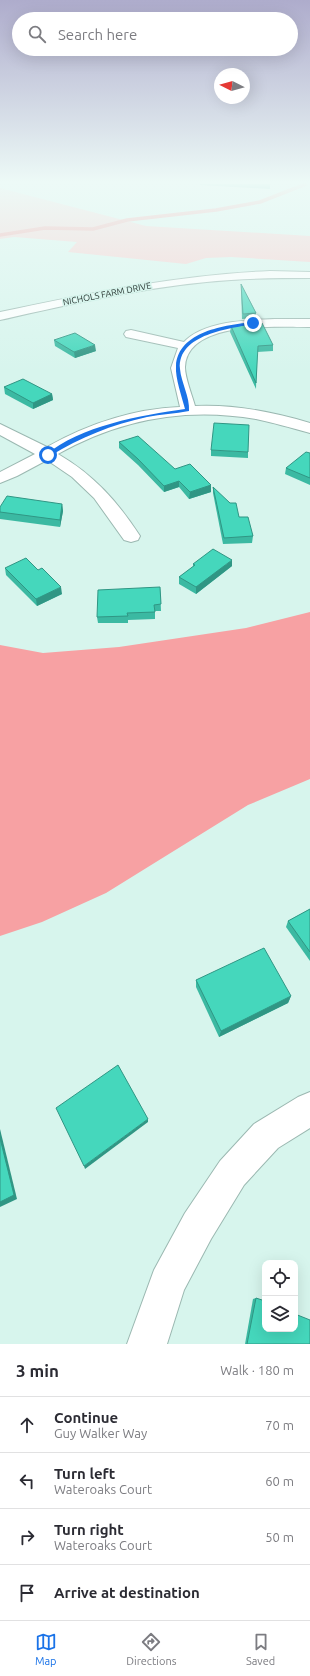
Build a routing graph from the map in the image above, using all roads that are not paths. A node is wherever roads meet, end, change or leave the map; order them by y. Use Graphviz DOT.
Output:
graph roads {
  1 [pos="310,275"];
  2 [pos="0,316"];
  3 [pos="310,323"];
  4 [pos="130,334"];
  5 [pos="186,346"];
  6 [pos="188,410"];
  7 [pos="310,428"];
  8 [pos="0,429"];
  9 [pos="48,455"];
  10 [pos="0,478"];
  11 [pos="131,536"];
  12 [pos="310,1109"];
  13 [pos="147,1344"];
  1 -- 2 [label="street, NICHOLS FARM DRIVE"];
  3 -- 5 [label="street"];
  4 -- 5 [label="street"];
  5 -- 6 [label="street"];
  6 -- 7 [label="street"];
  6 -- 9 [label="street"];
  8 -- 9 [label="street"];
  9 -- 10 [label="street"];
  9 -- 11 [label="street"];
  12 -- 13 [label="street"];
}
